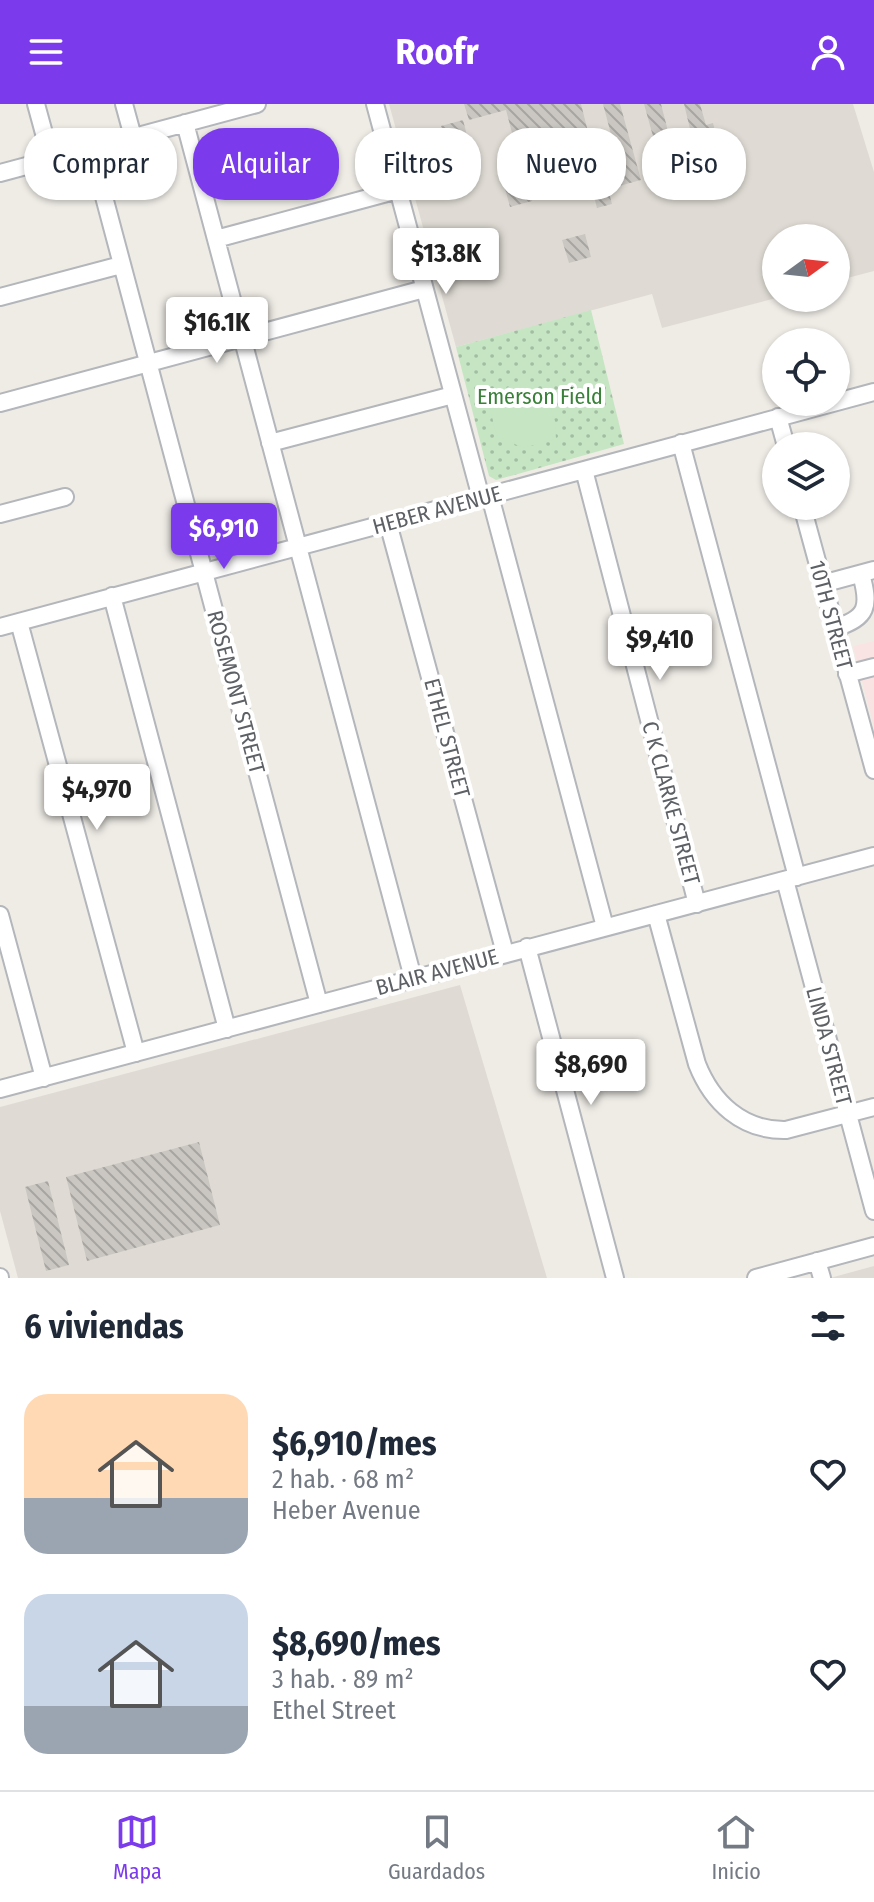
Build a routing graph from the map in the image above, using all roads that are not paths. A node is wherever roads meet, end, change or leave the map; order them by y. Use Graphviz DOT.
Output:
graph roads {
  1 [pos="36,104"];
  2 [pos="124,104"];
  3 [pos="257,104"];
  4 [pos="375,104"];
  5 [pos="218,109"];
  6 [pos="185,123"];
  7 [pos="43,128"];
  8 [pos="131,128"];
  9 [pos="166,128"];
  10 [pos="381,128"];
  11 [pos="24,166"];
  12 [pos="0,173"];
  13 [pos="104,200"];
  14 [pos="361,200"];
  15 [pos="401,200"];
  16 [pos="216,239"];
  17 [pos="121,265"];
  18 [pos="424,289"];
  19 [pos="0,297"];
  20 [pos="242,338"];
  21 [pos="146,364"];
  22 [pos="874,392"];
  23 [pos="453,395"];
  24 [pos="0,403"];
  25 [pos="778,417"];
  26 [pos="782,432"];
  27 [pos="270,443"];
  28 [pos="681,443"];
  29 [pos="584,470"];
  30 [pos="65,497"];
  31 [pos="485,497"];
  32 [pos="0,514"];
  33 [pos="806,520"];
  34 [pos="388,523"];
  35 [pos="298,547"];
  36 [pos="203,572"];
  37 [pos="867,572"];
  38 [pos="822,584"];
  39 [pos="112,596"];
  40 [pos="19,622"];
  41 [pos="0,627"];
  42 [pos="835,628"];
  43 [pos="874,667"];
  44 [pos="847,674"];
  45 [pos="874,702"];
  46 [pos="856,707"];
  47 [pos="874,770"];
  48 [pos="874,856"];
  49 [pos="791,878"];
  50 [pos="697,904"];
  51 [pos="656,914"];
  52 [pos="0,915"];
  53 [pos="605,927"];
  54 [pos="527,947"];
  55 [pos="505,953"];
  56 [pos="413,978"];
  57 [pos="319,1004"];
  58 [pos="227,1029"];
  59 [pos="136,1053"];
  60 [pos="44,1078"];
  61 [pos="0,1089"];
  62 [pos="874,1107"];
  63 [pos="848,1114"];
  64 [pos="874,1211"];
  65 [pos="874,1246"];
  66 [pos="817,1261"];
  67 [pos="615,1278"];
  68 [pos="756,1278"];
  69 [pos="822,1278"];
  1 -- 7 [label="street"];
  2 -- 8 [label="street"];
  3 -- 5 [label="street"];
  4 -- 10 [label="street"];
  5 -- 6 [label="street"];
  6 -- 9 [label="street"];
  6 -- 16 [label="street"];
  11 -- 12 [label="street"];
  13 -- 17 [label="street, ROSEMONT STREET"];
  14 -- 16 [label="street"];
  15 -- 18 [label="street"];
  16 -- 20 [label="street"];
  17 -- 19 [label="street"];
  17 -- 21 [label="street, ROSEMONT STREET"];
  18 -- 20 [label="street"];
  18 -- 23 [label="street"];
  20 -- 21 [label="street"];
  20 -- 27 [label="street"];
  21 -- 24 [label="street"];
  21 -- 36 [label="street, ROSEMONT STREET"];
  22 -- 25 [label="street, HEBER AVENUE"];
  23 -- 27 [label="street"];
  23 -- 31 [label="street"];
  25 -- 26 [label="street"];
  25 -- 28 [label="street, HEBER AVENUE"];
  27 -- 35 [label="street"];
  28 -- 29 [label="street, HEBER AVENUE"];
  28 -- 49 [label="street, LINDA STREET"];
  29 -- 31 [label="street, HEBER AVENUE"];
  29 -- 50 [label="street, C K CLARKE STREET"];
  30 -- 32 [label="street"];
  31 -- 34 [label="street, HEBER AVENUE"];
  31 -- 53 [label="street"];
  33 -- 38 [label="street, 10TH STREET"];
  34 -- 35 [label="street, HEBER AVENUE"];
  34 -- 55 [label="street, ETHEL STREET"];
  35 -- 36 [label="street, HEBER AVENUE"];
  35 -- 56 [label="street"];
  36 -- 39 [label="street, HEBER AVENUE"];
  36 -- 57 [label="street, ROSEMONT STREET"];
  37 -- 38 [label="street"];
  37 -- 42 [label="street"];
  38 -- 42 [label="street, 10TH STREET"];
  39 -- 40 [label="street, HEBER AVENUE"];
  39 -- 58 [label="street"];
  40 -- 41 [label="street, HEBER AVENUE"];
  40 -- 59 [label="street"];
  42 -- 44 [label="street, 10TH STREET"];
  43 -- 44 [label="street"];
  44 -- 46 [label="street, 10TH STREET"];
  45 -- 46 [label="street"];
  46 -- 47 [label="street, 10TH STREET"];
  48 -- 49 [label="street, BLAIR AVENUE"];
  49 -- 50 [label="street, BLAIR AVENUE"];
  49 -- 63 [label="street, LINDA STREET"];
  50 -- 51 [label="street, BLAIR AVENUE"];
  51 -- 53 [label="street, BLAIR AVENUE"];
  51 -- 63 [label="street"];
  52 -- 60 [label="street"];
  53 -- 54 [label="street, BLAIR AVENUE"];
  54 -- 55 [label="street, BLAIR AVENUE"];
  54 -- 67 [label="street"];
  55 -- 56 [label="street, BLAIR AVENUE"];
  56 -- 57 [label="street, BLAIR AVENUE"];
  57 -- 58 [label="street, BLAIR AVENUE"];
  58 -- 59 [label="street, BLAIR AVENUE"];
  59 -- 60 [label="street, BLAIR AVENUE"];
  60 -- 61 [label="street, BLAIR AVENUE"];
  62 -- 63 [label="street"];
  63 -- 64 [label="street, LINDA STREET"];
  65 -- 66 [label="street"];
  66 -- 68 [label="street"];
  66 -- 69 [label="street"];
}
